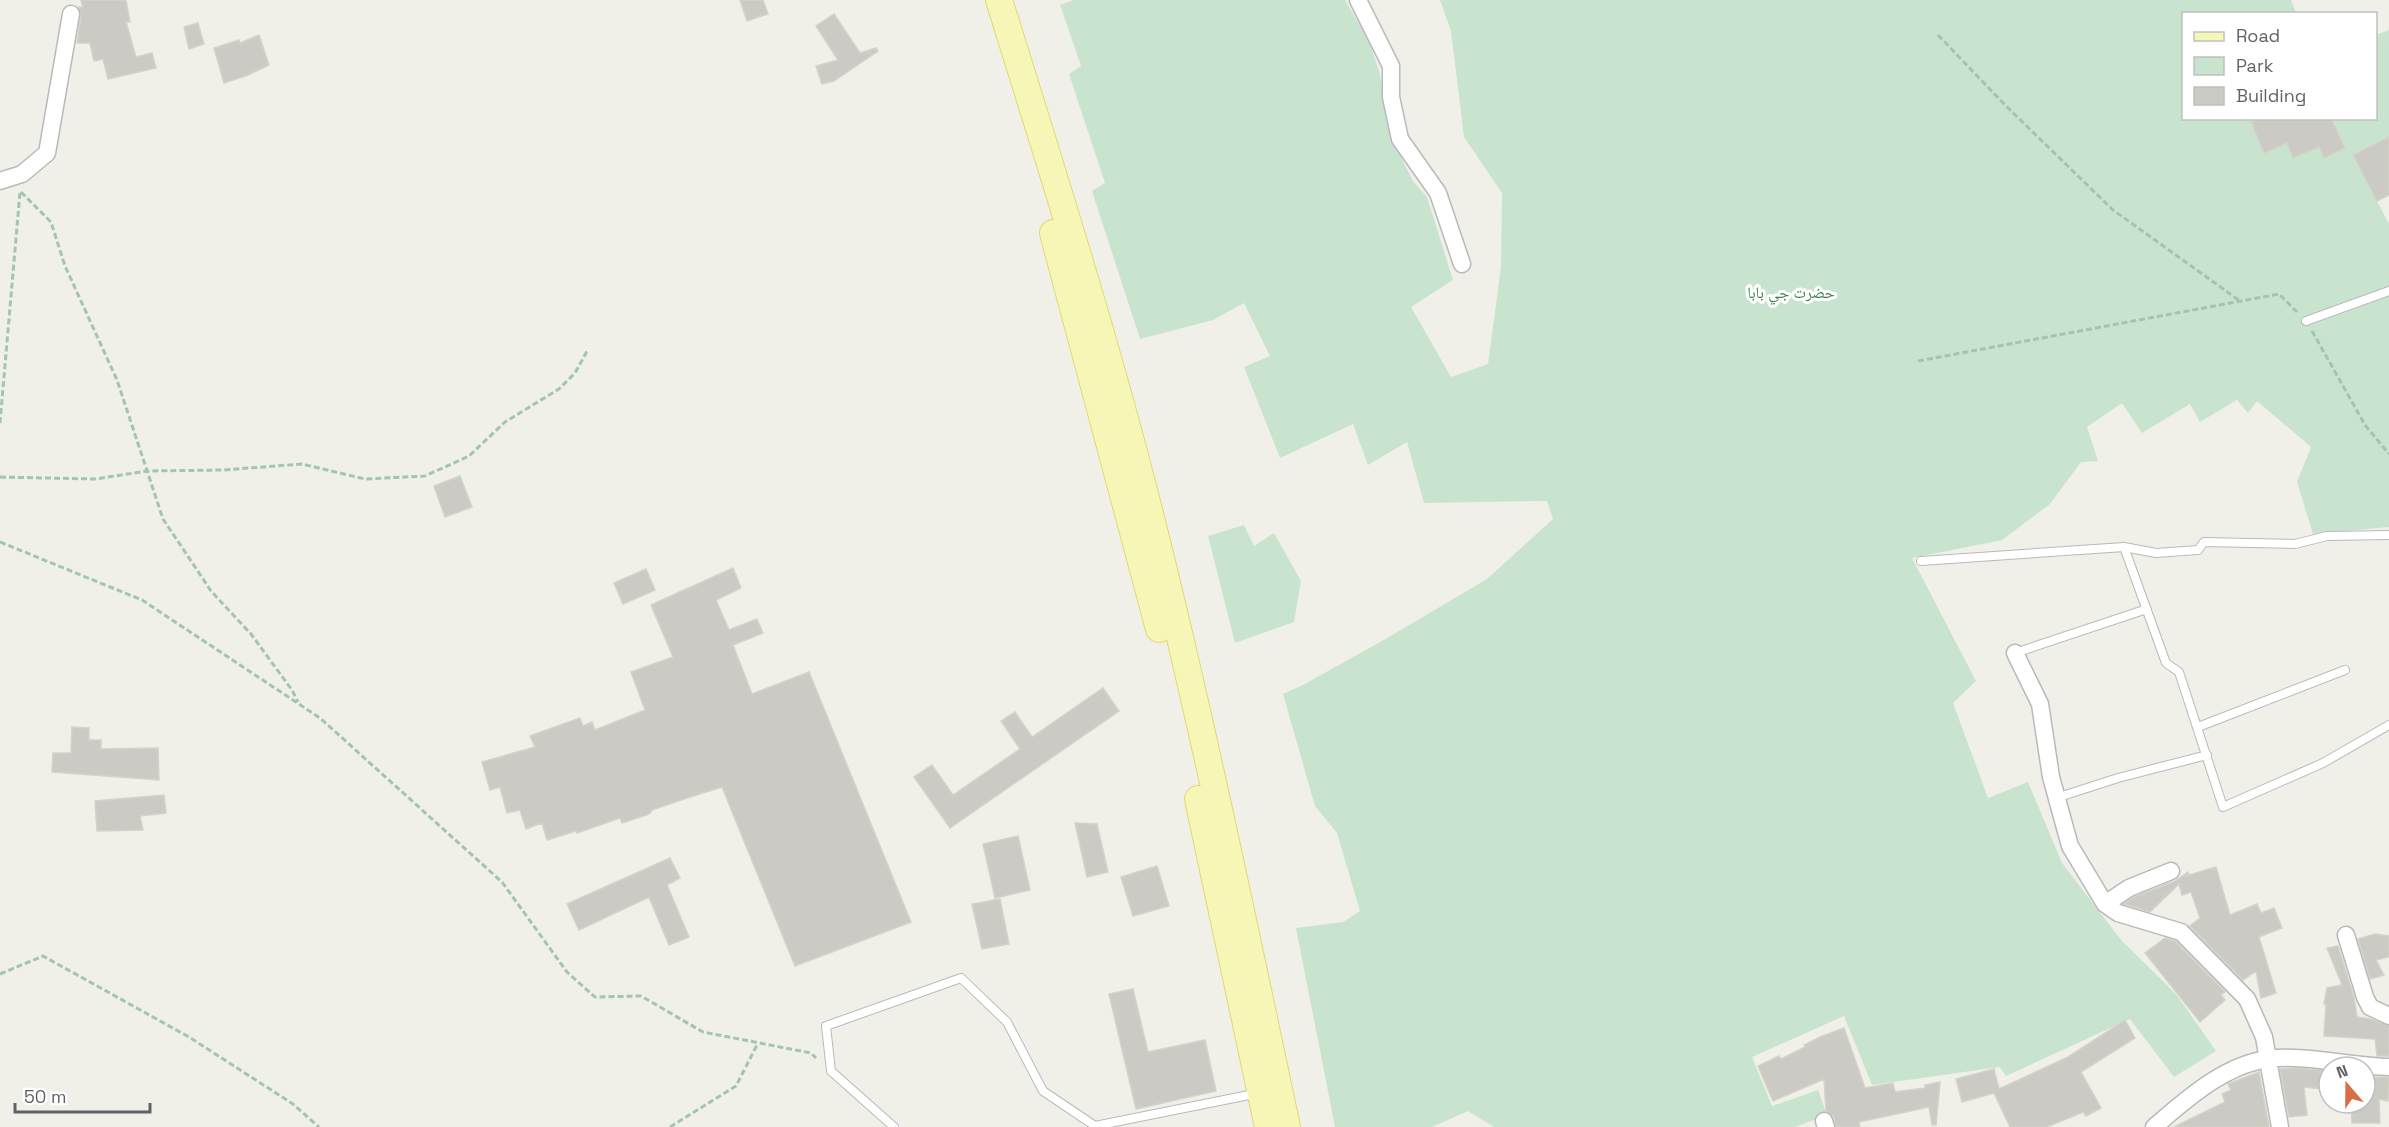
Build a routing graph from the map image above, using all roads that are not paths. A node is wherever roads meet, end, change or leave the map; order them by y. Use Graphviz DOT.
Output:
graph roads {
  1 [pos="982,0"];
  2 [pos="999,0"];
  3 [pos="1358,0"];
  4 [pos="71,14"];
  5 [pos="0,181"];
  6 [pos="1462,264"];
  7 [pos="2389,291"];
  8 [pos="2306,321"];
  9 [pos="1139,514"];
  10 [pos="2389,535"];
  11 [pos="2124,547"];
  12 [pos="1921,561"];
  13 [pos="2147,609"];
  14 [pos="2015,653"];
  15 [pos="2345,670"];
  16 [pos="2389,725"];
  17 [pos="2198,727"];
  18 [pos="2207,755"];
  19 [pos="2056,798"];
  20 [pos="2171,872"];
  21 [pos="2105,904"];
  22 [pos="2346,935"];
  23 [pos="2389,1016"];
  24 [pos="2269,1059"];
  25 [pos="2389,1068"];
  26 [pos="1270,1090"];
  27 [pos="894,1127"];
  28 [pos="1268,1127"];
  29 [pos="1287,1127"];
  30 [pos="2154,1127"];
  31 [pos="2280,1127"];
  1 -- 9 [label="main road"];
  2 -- 9 [label="main road"];
  3 -- 6 [label="street"];
  4 -- 5 [label="street"];
  7 -- 8 [label="lane"];
  9 -- 26 [label="main road"];
  10 -- 11 [label="lane"];
  11 -- 12 [label="lane"];
  11 -- 13 [label="lane"];
  13 -- 14 [label="lane"];
  13 -- 17 [label="lane"];
  14 -- 19 [label="street"];
  15 -- 17 [label="lane"];
  16 -- 18 [label="lane"];
  17 -- 18 [label="lane"];
  18 -- 19 [label="lane"];
  19 -- 21 [label="street"];
  20 -- 21 [label="street"];
  21 -- 24 [label="street"];
  22 -- 23 [label="street"];
  24 -- 25 [label="street"];
  24 -- 30 [label="street"];
  24 -- 31 [label="street"];
  26 -- 27 [label="lane"];
  26 -- 28 [label="main road"];
  26 -- 29 [label="main road"];
}
